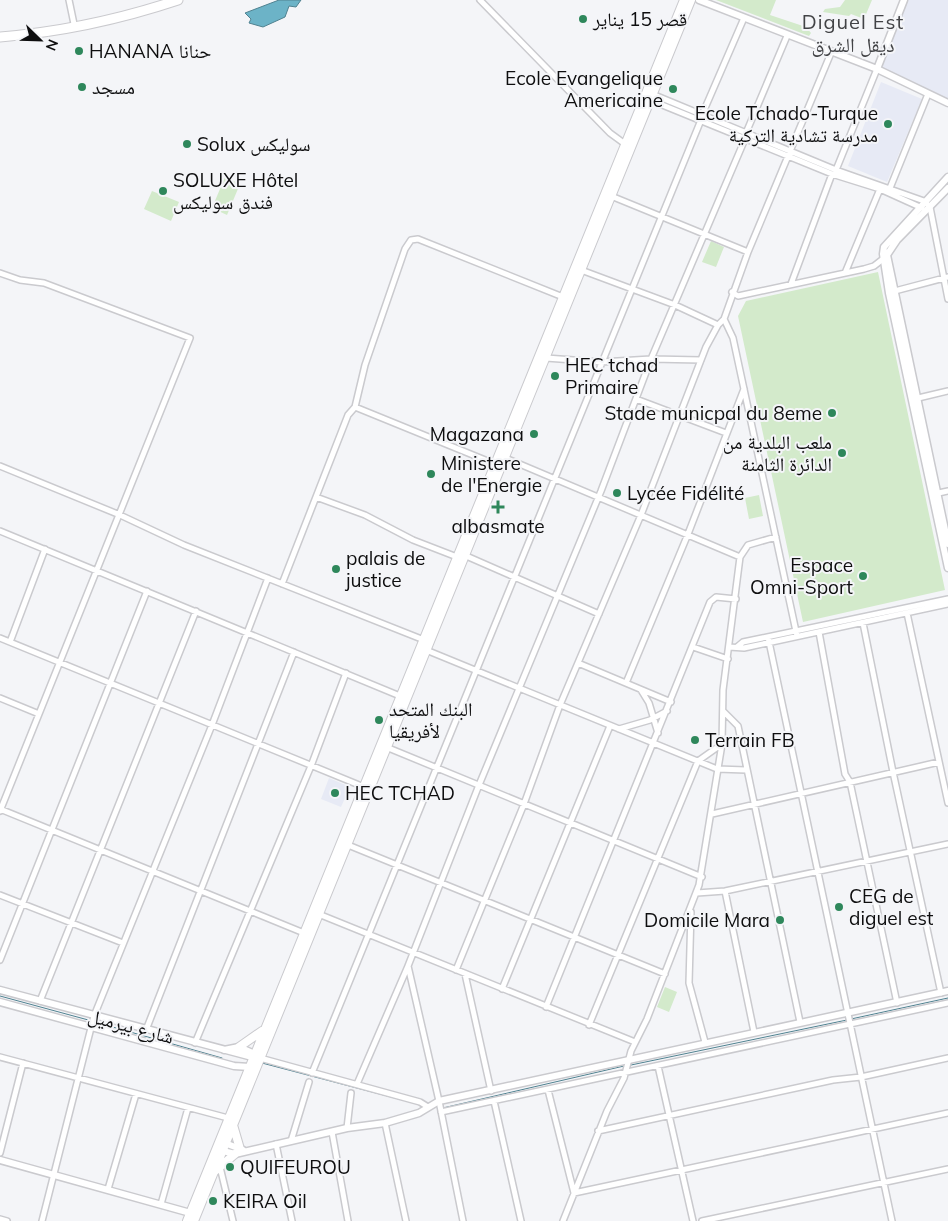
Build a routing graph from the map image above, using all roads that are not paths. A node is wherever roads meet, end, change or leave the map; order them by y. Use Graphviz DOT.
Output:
graph roads {
  1 [pos="69,0"];
  2 [pos="166,0"];
  3 [pos="178,0"];
  4 [pos="480,0"];
  5 [pos="684,0"];
  6 [pos="691,0"];
  7 [pos="699,0"];
  8 [pos="904,0"];
  9 [pos="744,18"];
  10 [pos="74,24"];
  11 [pos="674,33"];
  12 [pos="0,36"];
  13 [pos="787,36"];
  14 [pos="831,53"];
  15 [pos="877,69"];
  16 [pos="928,94"];
  17 [pos="649,96"];
  18 [pos="948,103"];
  19 [pos="701,118"];
  20 [pos="746,136"];
  21 [pos="625,144"];
  22 [pos="789,153"];
  23 [pos="834,172"];
  24 [pos="948,177"];
  25 [pos="890,188"];
  26 [pos="948,188"];
  27 [pos="880,189"];
  28 [pos="611,196"];
  29 [pos="922,203"];
  30 [pos="928,210"];
  31 [pos="662,215"];
  32 [pos="706,234"];
  33 [pos="748,252"];
  34 [pos="883,259"];
  35 [pos="581,270"];
  36 [pos="0,273"];
  37 [pos="845,274"];
  38 [pos="946,278"];
  39 [pos="791,284"];
  40 [pos="632,289"];
  41 [pos="732,292"];
  42 [pos="891,292"];
  43 [pos="563,297"];
  44 [pos="948,299"];
  45 [pos="675,305"];
  46 [pos="724,319"];
  47 [pos="718,325"];
  48 [pos="546,358"];
  49 [pos="651,358"];
  50 [pos="701,360"];
  51 [pos="601,362"];
  52 [pos="744,389"];
  53 [pos="948,391"];
  54 [pos="636,399"];
  55 [pos="914,399"];
  56 [pos="356,407"];
  57 [pos="680,415"];
  58 [pos="726,433"];
  59 [pos="502,456"];
  60 [pos="495,464"];
  61 [pos="0,466"];
  62 [pos="555,478"];
  63 [pos="948,492"];
  64 [pos="934,494"];
  65 [pos="316,497"];
  66 [pos="599,497"];
  67 [pos="120,515"];
  68 [pos="641,515"];
  69 [pos="0,531"];
  70 [pos="688,534"];
  71 [pos="776,537"];
  72 [pos="948,544"];
  73 [pos="45,549"];
  74 [pos="461,556"];
  75 [pos="740,557"];
  76 [pos="948,568"];
  77 [pos="96,570"];
  78 [pos="268,578"];
  79 [pos="514,578"];
  80 [pos="282,584"];
  81 [pos="147,591"];
  82 [pos="557,596"];
  83 [pos="736,599"];
  84 [pos="948,599"];
  85 [pos="948,604"];
  86 [pos="196,611"];
  87 [pos="907,612"];
  88 [pos="599,614"];
  89 [pos="863,623"];
  90 [pos="247,632"];
  91 [pos="819,632"];
  92 [pos="796,634"];
  93 [pos="0,638"];
  94 [pos="769,639"];
  95 [pos="424,640"];
  96 [pos="10,642"];
  97 [pos="693,647"];
  98 [pos="729,647"];
  99 [pos="423,649"];
  100 [pos="294,652"];
  101 [pos="728,659"];
  102 [pos="60,662"];
  103 [pos="578,663"];
  104 [pos="477,671"];
  105 [pos="346,673"];
  106 [pos="626,683"];
  107 [pos="111,684"];
  108 [pos="519,688"];
  109 [pos="637,688"];
  110 [pos="400,696"];
  111 [pos="0,698"];
  112 [pos="671,702"];
  113 [pos="160,704"];
  114 [pos="560,705"];
  115 [pos="667,711"];
  116 [pos="723,711"];
  117 [pos="39,714"];
  118 [pos="654,718"];
  119 [pos="212,725"];
  120 [pos="610,726"];
  121 [pos="619,729"];
  122 [pos="658,734"];
  123 [pos="654,743"];
  124 [pos="259,744"];
  125 [pos="722,744"];
  126 [pos="386,747"];
  127 [pos="698,761"];
  128 [pos="939,764"];
  129 [pos="948,765"];
  130 [pos="311,766"];
  131 [pos="437,767"];
  132 [pos="717,769"];
  133 [pos="746,770"];
  134 [pos="893,772"];
  135 [pos="850,782"];
  136 [pos="479,785"];
  137 [pos="364,787"];
  138 [pos="801,793"];
  139 [pos="948,803"];
  140 [pos="524,804"];
  141 [pos="753,805"];
  142 [pos="0,810"];
  143 [pos="712,814"];
  144 [pos="571,822"];
  145 [pos="51,831"];
  146 [pos="614,840"];
  147 [pos="948,844"];
  148 [pos="348,845"];
  149 [pos="100,850"];
  150 [pos="910,853"];
  151 [pos="658,858"];
  152 [pos="866,861"];
  153 [pos="396,864"];
  154 [pos="151,871"];
  155 [pos="818,872"];
  156 [pos="702,877"];
  157 [pos="440,882"];
  158 [pos="770,882"];
  159 [pos="201,891"];
  160 [pos="725,891"];
  161 [pos="697,893"];
  162 [pos="0,895"];
  163 [pos="484,899"];
  164 [pos="22,904"];
  165 [pos="691,908"];
  166 [pos="249,911"];
  167 [pos="316,913"];
  168 [pos="531,920"];
  169 [pos="72,923"];
  170 [pos="304,933"];
  171 [pos="368,934"];
  172 [pos="574,936"];
  173 [pos="123,944"];
  174 [pos="412,952"];
  175 [pos="617,954"];
  176 [pos="0,960"];
  177 [pos="408,966"];
  178 [pos="456,970"];
  179 [pos="464,974"];
  180 [pos="665,974"];
  181 [pos="502,989"];
  182 [pos="0,990"];
  183 [pos="945,992"];
  184 [pos="40,1001"];
  185 [pos="0,1002"];
  186 [pos="948,1003"];
  187 [pos="897,1004"];
  188 [pos="546,1007"];
  189 [pos="848,1014"];
  190 [pos="93,1021"];
  191 [pos="800,1022"];
  192 [pos="850,1024"];
  193 [pos="589,1025"];
  194 [pos="265,1028"];
  195 [pos="146,1030"];
  196 [pos="754,1032"];
  197 [pos="635,1042"];
  198 [pos="705,1042"];
  199 [pos="195,1043"];
  200 [pos="239,1047"];
  201 [pos="224,1050"];
  202 [pos="243,1056"];
  203 [pos="256,1056"];
  204 [pos="0,1057"];
  205 [pos="948,1058"];
  206 [pos="628,1061"];
  207 [pos="23,1063"];
  208 [pos="658,1066"];
  209 [pos="246,1067"];
  210 [pos="626,1072"];
  211 [pos="312,1073"];
  212 [pos="861,1077"];
  213 [pos="78,1078"];
  214 [pos="308,1082"];
  215 [pos="357,1084"];
  216 [pos="548,1090"];
  217 [pos="491,1091"];
  218 [pos="352,1093"];
  219 [pos="136,1094"];
  220 [pos="439,1101"];
  221 [pos="494,1101"];
  222 [pos="428,1107"];
  223 [pos="188,1108"];
  224 [pos="441,1112"];
  225 [pos="948,1113"];
  226 [pos="669,1116"];
  227 [pos="231,1122"];
  228 [pos="385,1123"];
  229 [pos="347,1128"];
  230 [pos="872,1130"];
  231 [pos="598,1131"];
  232 [pos="332,1132"];
  233 [pos="291,1141"];
  234 [pos="276,1144"];
  235 [pos="221,1146"];
  236 [pos="240,1151"];
  237 [pos="0,1153"];
  238 [pos="0,1160"];
  239 [pos="217,1169"];
  240 [pos="948,1169"];
  241 [pos="681,1170"];
  242 [pos="54,1174"];
  243 [pos="884,1183"];
  244 [pos="108,1189"];
  245 [pos="574,1193"];
  246 [pos="160,1204"];
  247 [pos="194,1216"];
  248 [pos="0,1219"];
  249 [pos="7,1221"];
  250 [pos="42,1221"];
  251 [pos="187,1221"];
  252 [pos="233,1221"];
  253 [pos="292,1221"];
  254 [pos="348,1221"];
  255 [pos="406,1221"];
  256 [pos="463,1221"];
  257 [pos="521,1221"];
  258 [pos="563,1221"];
  259 [pos="693,1221"];
  260 [pos="702,1221"];
  261 [pos="892,1221"];
  1 -- 10 [label="street"];
  2 -- 10 [label="highway"];
  3 -- 12 [label="highway"];
  4 -- 21 [label="street"];
  5 -- 11 [label="main road"];
  6 -- 11 [label="main road"];
  7 -- 9 [label="street"];
  8 -- 15 [label="street"];
  9 -- 13 [label="street"];
  9 -- 19 [label="street"];
  10 -- 12 [label="highway"];
  11 -- 17 [label="main road"];
  13 -- 14 [label="street"];
  13 -- 20 [label="street"];
  14 -- 15 [label="street"];
  14 -- 22 [label="street"];
  15 -- 16 [label="street"];
  15 -- 23 [label="street"];
  16 -- 18 [label="street"];
  16 -- 25 [label="street"];
  17 -- 19 [label="street"];
  17 -- 21 [label="main road"];
  17 -- 28 [label="main road"];
  19 -- 20 [label="street"];
  19 -- 31 [label="street"];
  20 -- 22 [label="street"];
  20 -- 32 [label="street"];
  21 -- 43 [label="main road"];
  22 -- 23 [label="street"];
  22 -- 33 [label="street"];
  23 -- 25 [label="street"];
  23 -- 27 [label="street"];
  23 -- 39 [label="street"];
  24 -- 29 [label="street"];
  25 -- 29 [label="street"];
  26 -- 30 [label="street"];
  27 -- 29 [label="street"];
  27 -- 37 [label="street"];
  28 -- 31 [label="street"];
  28 -- 35 [label="main road"];
  29 -- 30 [label="street"];
  29 -- 34 [label="street"];
  30 -- 38 [label="street"];
  30 -- 42 [label="street"];
  31 -- 32 [label="street"];
  31 -- 40 [label="street"];
  32 -- 33 [label="street"];
  32 -- 45 [label="street"];
  33 -- 41 [label="street"];
  34 -- 37 [label="street"];
  34 -- 42 [label="street"];
  35 -- 40 [label="street"];
  35 -- 48 [label="main road"];
  36 -- 67 [label="street"];
  37 -- 39 [label="street"];
  38 -- 42 [label="street"];
  38 -- 44 [label="street"];
  39 -- 41 [label="street"];
  40 -- 45 [label="street"];
  40 -- 51 [label="street"];
  41 -- 46 [label="street"];
  42 -- 55 [label="street"];
  43 -- 56 [label="street"];
  43 -- 59 [label="main road"];
  45 -- 47 [label="street"];
  45 -- 49 [label="street"];
  46 -- 47 [label="street"];
  46 -- 52 [label="street"];
  47 -- 50 [label="street"];
  48 -- 51 [label="street"];
  48 -- 59 [label="main road"];
  49 -- 50 [label="street"];
  49 -- 51 [label="street"];
  49 -- 54 [label="street"];
  50 -- 57 [label="street"];
  51 -- 62 [label="street"];
  52 -- 58 [label="street"];
  52 -- 71 [label="street"];
  53 -- 55 [label="street"];
  54 -- 57 [label="street"];
  54 -- 66 [label="street"];
  55 -- 64 [label="street"];
  56 -- 60 [label="street"];
  56 -- 65 [label="street"];
  57 -- 58 [label="street"];
  57 -- 68 [label="street"];
  58 -- 70 [label="street"];
  59 -- 60 [label="main road"];
  59 -- 62 [label="street"];
  59 -- 74 [label="main road"];
  60 -- 74 [label="main road"];
  61 -- 67 [label="street"];
  62 -- 66 [label="street"];
  62 -- 79 [label="street"];
  63 -- 64 [label="street"];
  64 -- 72 [label="street"];
  64 -- 76 [label="street"];
  65 -- 74 [label="street"];
  65 -- 80 [label="street"];
  66 -- 68 [label="street"];
  66 -- 82 [label="street"];
  67 -- 77 [label="street"];
  67 -- 78 [label="street"];
  68 -- 70 [label="street"];
  68 -- 88 [label="street"];
  69 -- 73 [label="street"];
  70 -- 75 [label="street"];
  70 -- 106 [label="street"];
  71 -- 75 [label="street"];
  71 -- 92 [label="street"];
  73 -- 77 [label="street"];
  73 -- 96 [label="street"];
  74 -- 79 [label="street"];
  74 -- 95 [label="main road"];
  74 -- 99 [label="main road"];
  75 -- 83 [label="street"];
  77 -- 81 [label="street"];
  77 -- 102 [label="street"];
  78 -- 80 [label="street"];
  78 -- 90 [label="street"];
  79 -- 82 [label="street"];
  79 -- 104 [label="street"];
  80 -- 95 [label="street"];
  81 -- 86 [label="street"];
  81 -- 107 [label="street"];
  82 -- 88 [label="street"];
  82 -- 108 [label="street"];
  83 -- 97 [label="street"];
  83 -- 98 [label="street"];
  84 -- 92 [label="street"];
  85 -- 87 [label="street"];
  86 -- 90 [label="street"];
  86 -- 113 [label="street"];
  87 -- 89 [label="street"];
  87 -- 128 [label="street"];
  88 -- 103 [label="street"];
  89 -- 91 [label="street"];
  89 -- 134 [label="street"];
  90 -- 100 [label="street"];
  90 -- 119 [label="street"];
  91 -- 92 [label="street"];
  91 -- 135 [label="street"];
  92 -- 94 [label="street"];
  93 -- 96 [label="street"];
  94 -- 98 [label="street"];
  94 -- 138 [label="street"];
  95 -- 99 [label="main road"];
  96 -- 102 [label="street"];
  97 -- 101 [label="street"];
  97 -- 112 [label="street"];
  98 -- 101 [label="street"];
  99 -- 104 [label="street"];
  99 -- 110 [label="main road"];
  99 -- 126 [label="main road"];
  100 -- 105 [label="street"];
  100 -- 124 [label="street"];
  101 -- 116 [label="street"];
  102 -- 107 [label="street"];
  102 -- 117 [label="street"];
  103 -- 106 [label="street"];
  103 -- 114 [label="street"];
  104 -- 108 [label="street"];
  104 -- 131 [label="street"];
  105 -- 110 [label="street"];
  105 -- 130 [label="street"];
  106 -- 109 [label="street"];
  107 -- 113 [label="street"];
  107 -- 145 [label="street"];
  108 -- 114 [label="street"];
  108 -- 136 [label="street"];
  109 -- 112 [label="street"];
  109 -- 118 [label="street"];
  110 -- 137 [label="main road"];
  111 -- 117 [label="street"];
  112 -- 115 [label="street"];
  113 -- 119 [label="street"];
  113 -- 149 [label="street"];
  114 -- 120 [label="street"];
  114 -- 140 [label="street"];
  115 -- 118 [label="street"];
  115 -- 122 [label="street"];
  116 -- 125 [label="street"];
  116 -- 133 [label="street"];
  117 -- 142 [label="street"];
  118 -- 121 [label="street"];
  118 -- 122 [label="street"];
  119 -- 124 [label="street"];
  119 -- 154 [label="street"];
  120 -- 121 [label="street"];
  120 -- 144 [label="street"];
  121 -- 123 [label="street"];
  122 -- 123 [label="street"];
  123 -- 127 [label="street"];
  123 -- 146 [label="street"];
  124 -- 130 [label="street"];
  124 -- 159 [label="street"];
  125 -- 127 [label="street"];
  125 -- 132 [label="street"];
  126 -- 131 [label="street"];
  126 -- 148 [label="main road"];
  127 -- 132 [label="street"];
  127 -- 151 [label="street"];
  128 -- 129 [label="street"];
  128 -- 134 [label="street"];
  128 -- 139 [label="street"];
  130 -- 137 [label="street"];
  130 -- 166 [label="street"];
  131 -- 136 [label="street"];
  131 -- 153 [label="street"];
  132 -- 133 [label="street"];
  132 -- 143 [label="street"];
  133 -- 141 [label="street"];
  134 -- 135 [label="street"];
  134 -- 150 [label="street"];
  135 -- 138 [label="street"];
  135 -- 152 [label="street"];
  136 -- 140 [label="street"];
  136 -- 157 [label="street"];
  137 -- 167 [label="main road"];
  138 -- 141 [label="street"];
  138 -- 155 [label="street"];
  140 -- 144 [label="street"];
  140 -- 163 [label="street"];
  141 -- 143 [label="street"];
  141 -- 158 [label="street"];
  142 -- 145 [label="street"];
  143 -- 156 [label="street"];
  144 -- 146 [label="street"];
  144 -- 168 [label="street"];
  145 -- 149 [label="street"];
  145 -- 164 [label="street"];
  146 -- 151 [label="street"];
  146 -- 172 [label="street"];
  147 -- 150 [label="street"];
  148 -- 153 [label="street"];
  148 -- 167 [label="main road"];
  149 -- 154 [label="street"];
  149 -- 169 [label="street"];
  150 -- 152 [label="street"];
  150 -- 183 [label="street"];
  151 -- 156 [label="street"];
  151 -- 175 [label="street"];
  152 -- 155 [label="street"];
  152 -- 187 [label="street"];
  153 -- 157 [label="street"];
  153 -- 171 [label="street"];
  154 -- 159 [label="street"];
  154 -- 173 [label="street"];
  155 -- 158 [label="street"];
  155 -- 189 [label="street"];
  156 -- 161 [label="street"];
  157 -- 163 [label="street"];
  157 -- 174 [label="street"];
  158 -- 160 [label="street"];
  158 -- 191 [label="street"];
  159 -- 166 [label="street"];
  159 -- 195 [label="street"];
  160 -- 161 [label="street"];
  160 -- 196 [label="street"];
  161 -- 165 [label="street"];
  162 -- 164 [label="street"];
  163 -- 168 [label="street"];
  163 -- 178 [label="street"];
  164 -- 169 [label="street"];
  164 -- 176 [label="street"];
  165 -- 180 [label="street"];
  165 -- 198 [label="street"];
  166 -- 170 [label="street"];
  166 -- 199 [label="street"];
  167 -- 170 [label="main road"];
  167 -- 171 [label="street"];
  167 -- 203 [label="main road"];
  168 -- 172 [label="street"];
  168 -- 181 [label="street"];
  169 -- 173 [label="street"];
  169 -- 184 [label="street"];
  170 -- 194 [label="main road"];
  171 -- 174 [label="street"];
  171 -- 211 [label="street"];
  172 -- 175 [label="street"];
  172 -- 188 [label="street"];
  173 -- 190 [label="street"];
  174 -- 177 [label="street"];
  174 -- 178 [label="street"];
  175 -- 180 [label="street"];
  175 -- 193 [label="street"];
  177 -- 215 [label="street"];
  177 -- 220 [label="street"];
  178 -- 179 [label="street"];
  179 -- 181 [label="street"];
  179 -- 217 [label="street"];
  180 -- 197 [label="street"];
  181 -- 188 [label="street"];
  182 -- 184 [label="street, شارع بيرميل"];
  183 -- 187 [label="street"];
  184 -- 190 [label="street, شارع بيرميل"];
  185 -- 190 [label="street, شارع بيرميل"];
  186 -- 192 [label="street"];
  187 -- 189 [label="street"];
  188 -- 193 [label="street"];
  189 -- 191 [label="street"];
  189 -- 192 [label="street"];
  190 -- 195 [label="street, شارع بيرميل"];
  190 -- 209 [label="street, شارع بيرميل"];
  190 -- 213 [label="street"];
  191 -- 196 [label="street"];
  192 -- 208 [label="street"];
  192 -- 212 [label="street"];
  193 -- 197 [label="street"];
  194 -- 200 [label="main road"];
  194 -- 203 [label="main road"];
  195 -- 199 [label="street, شارع بيرميل"];
  196 -- 198 [label="street"];
  197 -- 206 [label="street"];
  198 -- 206 [label="street"];
  199 -- 201 [label="street, شارع بيرميل"];
  200 -- 201 [label="street, شارع بيرميل"];
  200 -- 203 [label="street"];
  201 -- 202 [label="street"];
  202 -- 203 [label="street"];
  202 -- 209 [label="street"];
  203 -- 209 [label="main road"];
  203 -- 211 [label="street"];
  203 -- 227 [label="main road"];
  204 -- 207 [label="street"];
  205 -- 212 [label="street"];
  206 -- 210 [label="street"];
  206 -- 217 [label="street"];
  207 -- 213 [label="street"];
  207 -- 237 [label="street"];
  208 -- 210 [label="street"];
  208 -- 226 [label="street"];
  209 -- 227 [label="main road"];
  210 -- 216 [label="street"];
  210 -- 231 [label="street"];
  211 -- 215 [label="street"];
  212 -- 226 [label="street"];
  212 -- 230 [label="street"];
  213 -- 219 [label="street"];
  213 -- 242 [label="street"];
  214 -- 233 [label="street"];
  215 -- 222 [label="street"];
  216 -- 221 [label="street"];
  216 -- 245 [label="street"];
  217 -- 220 [label="street"];
  218 -- 229 [label="street"];
  219 -- 223 [label="street"];
  219 -- 244 [label="street"];
  220 -- 222 [label="street"];
  220 -- 224 [label="street"];
  221 -- 224 [label="street"];
  221 -- 257 [label="street"];
  222 -- 228 [label="street"];
  223 -- 227 [label="street"];
  223 -- 246 [label="street"];
  224 -- 256 [label="street"];
  225 -- 230 [label="street"];
  226 -- 231 [label="street"];
  226 -- 241 [label="street"];
  227 -- 235 [label="main road"];
  227 -- 236 [label="main road"];
  228 -- 229 [label="street"];
  228 -- 255 [label="street"];
  229 -- 232 [label="street"];
  230 -- 241 [label="street"];
  230 -- 243 [label="street"];
  231 -- 245 [label="street"];
  232 -- 233 [label="street"];
  232 -- 254 [label="street"];
  233 -- 234 [label="street"];
  234 -- 236 [label="street"];
  234 -- 253 [label="street"];
  235 -- 236 [label="street"];
  235 -- 239 [label="main road"];
  235 -- 247 [label="main road"];
  236 -- 239 [label="main road"];
  238 -- 242 [label="street"];
  239 -- 247 [label="main road"];
  239 -- 252 [label="street"];
  240 -- 243 [label="street"];
  241 -- 245 [label="street"];
  241 -- 259 [label="street"];
  242 -- 244 [label="street"];
  242 -- 250 [label="street"];
  243 -- 260 [label="street"];
  243 -- 261 [label="street"];
  244 -- 246 [label="street"];
  245 -- 258 [label="street"];
  246 -- 247 [label="street"];
  247 -- 251 [label="main road"];
  248 -- 249 [label="street"];
}
